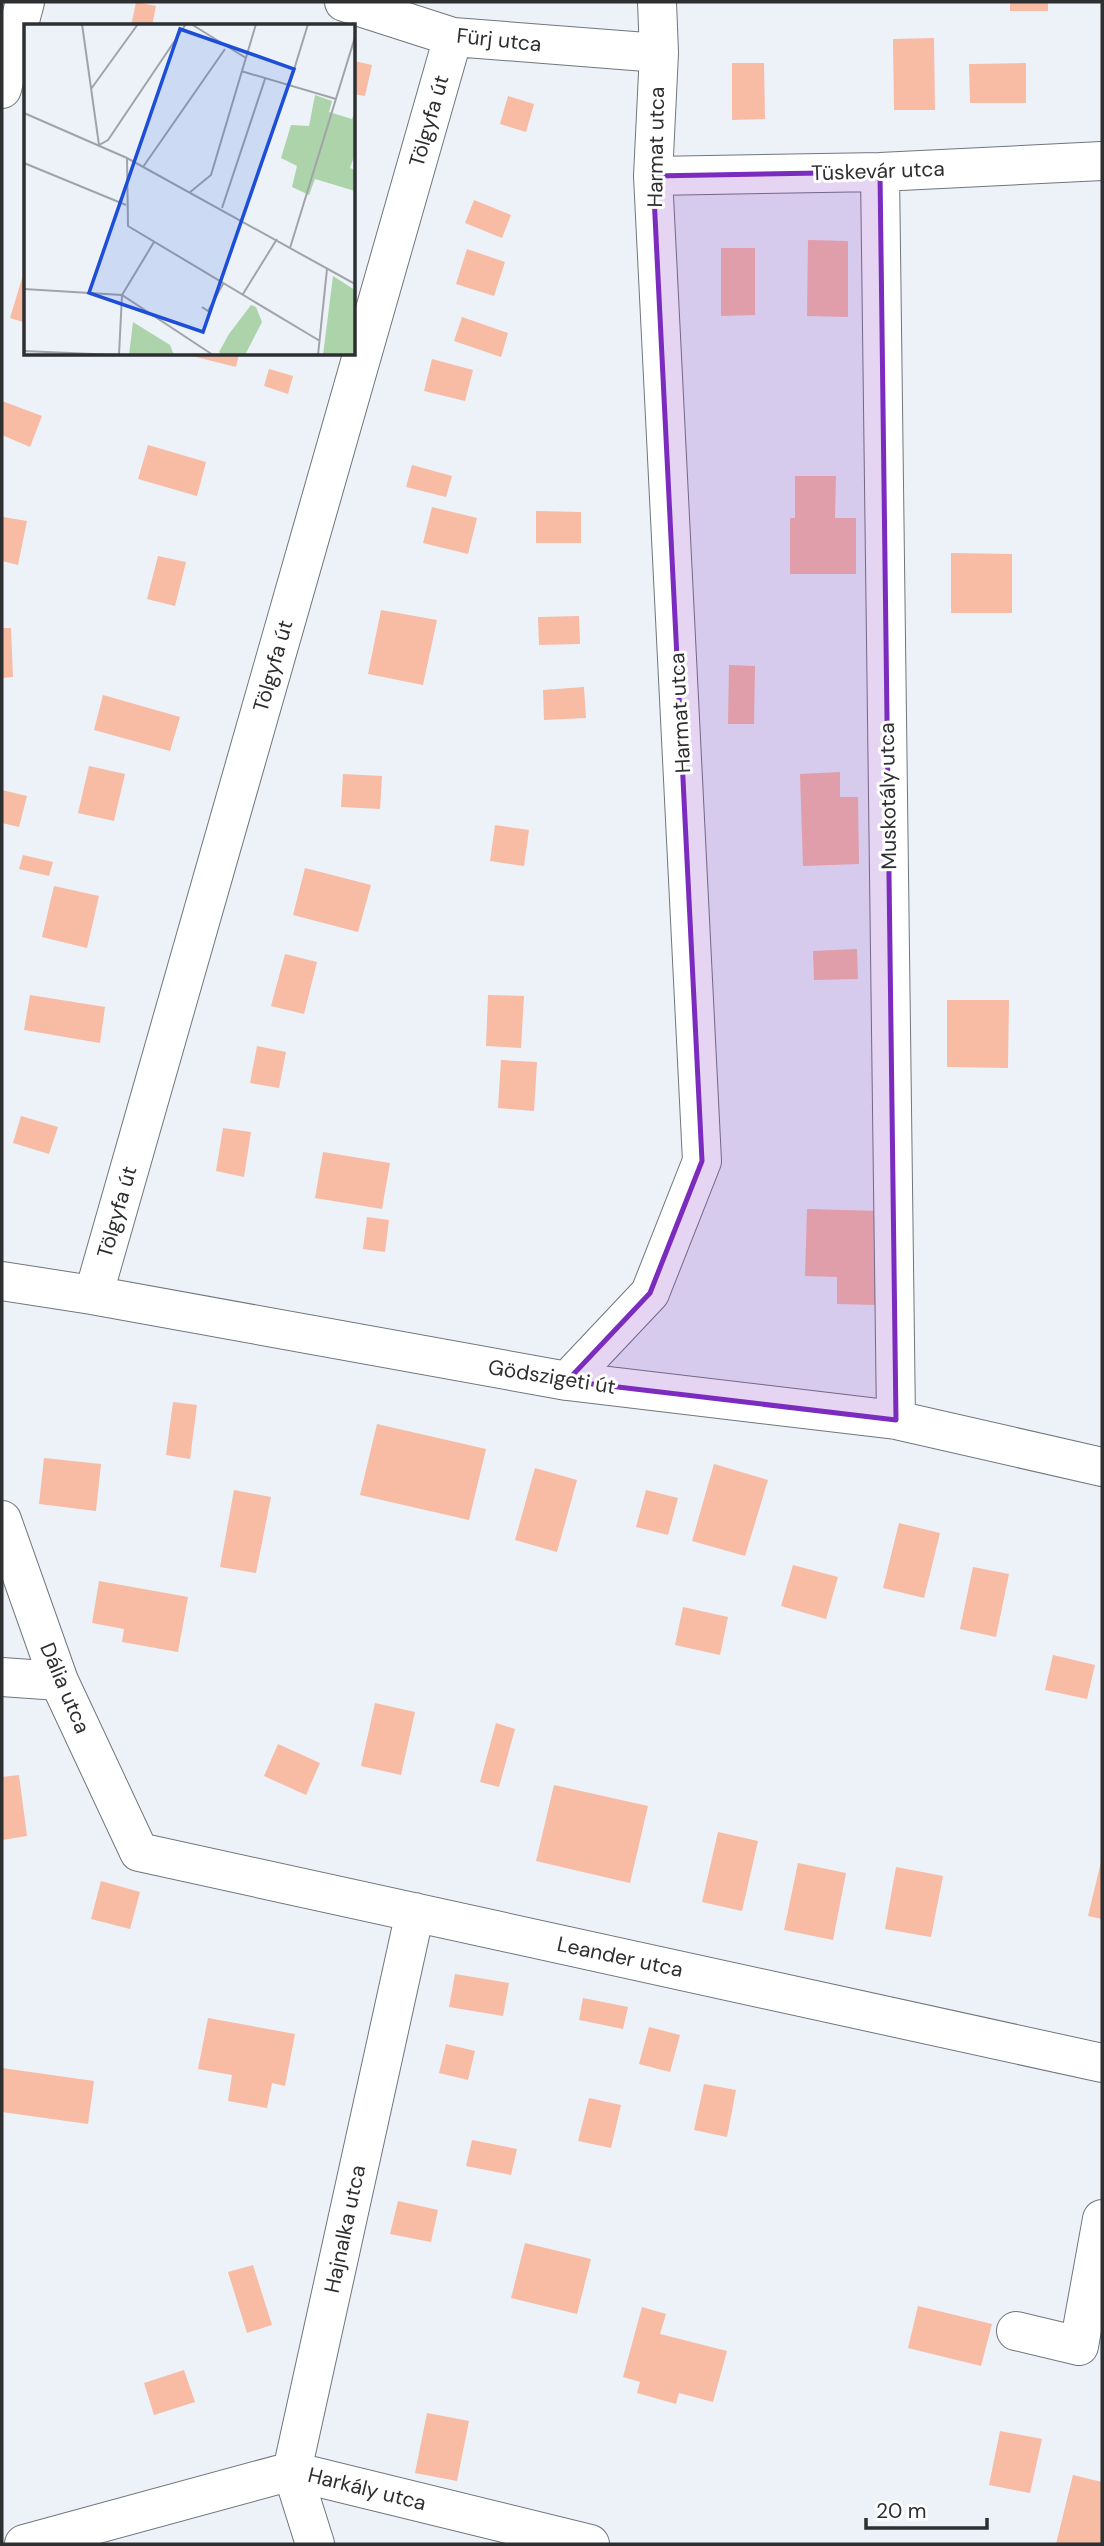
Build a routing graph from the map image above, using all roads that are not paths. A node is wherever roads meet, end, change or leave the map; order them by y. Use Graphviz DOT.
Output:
graph roads {
  1 [pos="25,2"];
  2 [pos="344,2"];
  3 [pos="657,2"];
  4 [pos="453,37"];
  5 [pos="659,53"];
  6 [pos="2,89"];
  7 [pos="1102,161"];
  8 [pos="880,172"];
  9 [pos="653,176"];
  10 [pos="2,1281"];
  11 [pos="92,1295"];
  12 [pos="567,1381"];
  13 [pos="896,1420"];
  14 [pos="1102,1467"];
  15 [pos="2,1520"];
  16 [pos="2,1677"];
  17 [pos="60,1681"];
  18 [pos="139,1852"];
  19 [pos="415,1912"];
  20 [pos="1102,2063"];
  21 [pos="1102,2219"];
  22 [pos="1016,2331"];
  23 [pos="292,2471"];
  24 [pos="24,2544"];
  25 [pos="314,2544"];
  26 [pos="590,2544"];
  1 -- 6 [label="street"];
  2 -- 4 [label="street, Fürj utca"];
  3 -- 5 [label="street, Harmat utca"];
  4 -- 5 [label="street, Fürj utca"];
  4 -- 11 [label="street, Tölgyfa út"];
  5 -- 9 [label="street, Harmat utca"];
  7 -- 8 [label="street, Tüskevár utca"];
  8 -- 9 [label="street, Tüskevár utca"];
  8 -- 13 [label="street, Muskotály utca"];
  9 -- 12 [label="street, Harmat utca"];
  10 -- 11 [label="street, Gödszigeti út"];
  11 -- 12 [label="street, Gödszigeti út"];
  12 -- 13 [label="street, Gödszigeti út"];
  13 -- 14 [label="street, Gödszigeti út"];
  15 -- 17 [label="street, Dália utca"];
  16 -- 17 [label="street"];
  17 -- 18 [label="street, Dália utca"];
  18 -- 19 [label="street, Leander utca"];
  19 -- 20 [label="street, Leander utca"];
  19 -- 23 [label="street, Hajnalka utca"];
  21 -- 22 [label="street"];
  23 -- 24 [label="street, Harkály utca"];
  23 -- 25 [label="street, Hajnalka utca"];
  23 -- 26 [label="street, Harkály utca"];
}
